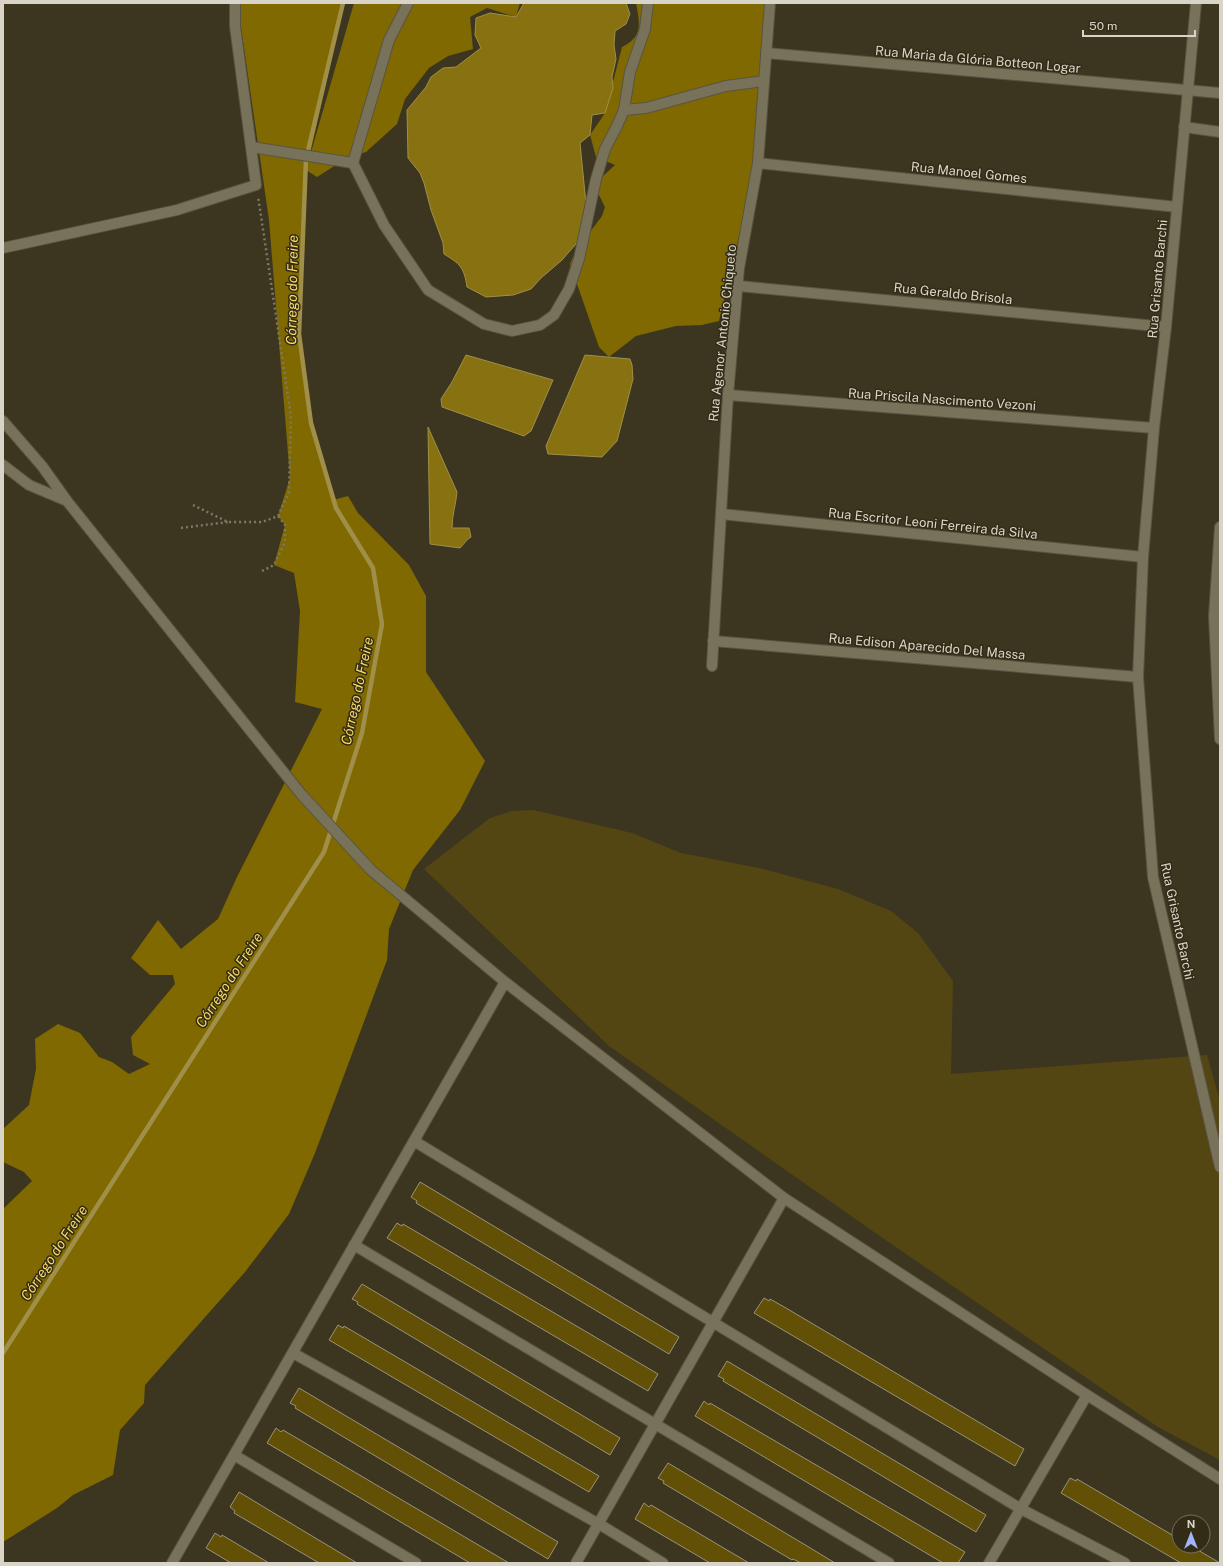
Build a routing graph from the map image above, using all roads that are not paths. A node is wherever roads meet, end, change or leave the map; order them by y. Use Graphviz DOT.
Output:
graph roads {
  1 [pos="236,3"];
  2 [pos="408,3"];
  3 [pos="648,3"];
  4 [pos="770,3"];
  5 [pos="1196,3"];
  6 [pos="766,53"];
  7 [pos="764,81"];
  8 [pos="1188,90"];
  9 [pos="1220,93"];
  10 [pos="624,110"];
  11 [pos="1184,127"];
  12 [pos="1220,132"];
  13 [pos="252,147"];
  14 [pos="352,163"];
  15 [pos="758,163"];
  16 [pos="1177,207"];
  17 [pos="3,248"];
  18 [pos="738,286"];
  19 [pos="1166,327"];
  20 [pos="728,395"];
  21 [pos="3,421"];
  22 [pos="1154,428"];
  23 [pos="3,465"];
  24 [pos="66,501"];
  25 [pos="721,514"];
  26 [pos="1220,527"];
  27 [pos="1144,557"];
  28 [pos="713,641"];
  29 [pos="712,666"];
  30 [pos="1138,677"];
  31 [pos="1220,739"];
  32 [pos="505,982"];
  33 [pos="414,1141"];
  34 [pos="1220,1166"];
  35 [pos="784,1198"];
  36 [pos="354,1245"];
  37 [pos="714,1322"];
  38 [pos="293,1353"];
  39 [pos="1087,1395"];
  40 [pos="656,1423"];
  41 [pos="234,1455"];
  42 [pos="1220,1479"];
  43 [pos="1021,1509"];
  44 [pos="599,1524"];
  45 [pos="177,1561"];
  46 [pos="416,1563"];
  47 [pos="576,1563"];
  48 [pos="663,1563"];
  49 [pos="889,1563"];
  50 [pos="989,1563"];
  51 [pos="1125,1563"];
  1 -- 13 [label="street"];
  2 -- 14 [label="street"];
  3 -- 10 [label="street"];
  4 -- 6 [label="street, Rua Agenor Antonio Chiqueto"];
  5 -- 8 [label="street, Rua Grisanto Barchi"];
  6 -- 7 [label="street, Rua Agenor Antonio Chiqueto"];
  6 -- 8 [label="street, Rua Maria da Glória Botteon Logar"];
  7 -- 10 [label="street"];
  7 -- 15 [label="street, Rua Agenor Antonio Chiqueto"];
  8 -- 9 [label="street, Rua Maria da Glória Botteon Logar"];
  8 -- 11 [label="street, Rua Grisanto Barchi"];
  10 -- 14 [label="street"];
  11 -- 12 [label="street"];
  11 -- 16 [label="street, Rua Grisanto Barchi"];
  13 -- 14 [label="street"];
  13 -- 17 [label="street"];
  15 -- 16 [label="street, Rua Manoel Gomes"];
  15 -- 18 [label="street, Rua Agenor Antonio Chiqueto"];
  16 -- 19 [label="street, Rua Grisanto Barchi"];
  18 -- 19 [label="street, Rua Geraldo Brisola"];
  18 -- 20 [label="street, Rua Agenor Antonio Chiqueto"];
  19 -- 22 [label="street, Rua Grisanto Barchi"];
  20 -- 22 [label="street, Rua Priscila Nascimento Vezoni"];
  20 -- 25 [label="street, Rua Agenor Antonio Chiqueto"];
  21 -- 24 [label="street"];
  22 -- 27 [label="street, Rua Grisanto Barchi"];
  23 -- 24 [label="street"];
  24 -- 32 [label="street"];
  25 -- 27 [label="street, Rua Escritor Leoni Ferreira da Silva"];
  25 -- 28 [label="street, Rua Agenor Antonio Chiqueto"];
  26 -- 31 [label="street"];
  27 -- 30 [label="street, Rua Grisanto Barchi"];
  28 -- 29 [label="street, Rua Agenor Antonio Chiqueto"];
  28 -- 30 [label="street, Rua Edison Aparecido Del Massa"];
  30 -- 34 [label="street, Rua Grisanto Barchi"];
  32 -- 33 [label="street"];
  32 -- 35 [label="street"];
  33 -- 36 [label="street"];
  33 -- 37 [label="street"];
  35 -- 37 [label="street"];
  35 -- 39 [label="street"];
  36 -- 38 [label="street"];
  36 -- 40 [label="street"];
  37 -- 40 [label="street"];
  37 -- 43 [label="street"];
  38 -- 41 [label="street"];
  38 -- 44 [label="street"];
  39 -- 42 [label="street"];
  39 -- 43 [label="street"];
  40 -- 44 [label="street"];
  40 -- 49 [label="street"];
  41 -- 45 [label="street"];
  41 -- 46 [label="street"];
  43 -- 50 [label="street"];
  43 -- 51 [label="street"];
  44 -- 47 [label="street"];
  44 -- 48 [label="street"];
}
